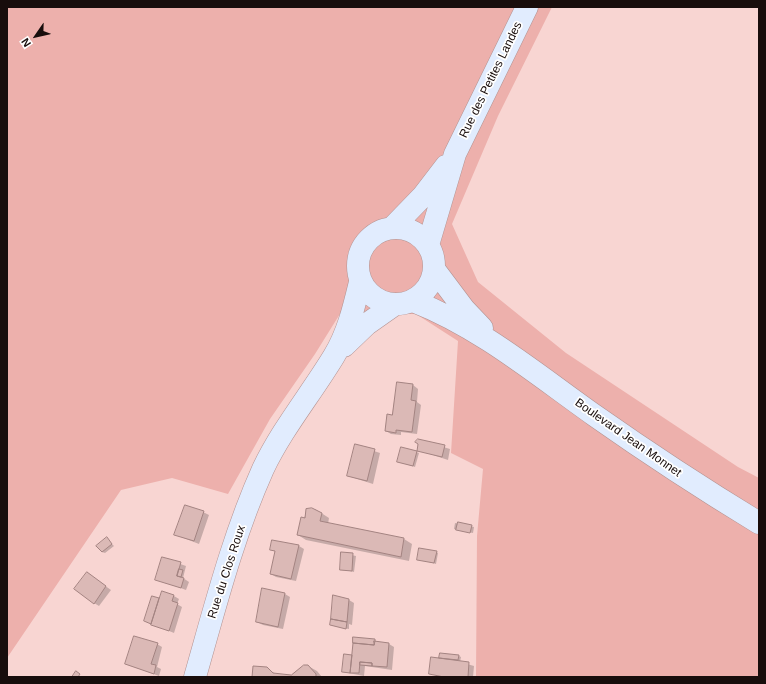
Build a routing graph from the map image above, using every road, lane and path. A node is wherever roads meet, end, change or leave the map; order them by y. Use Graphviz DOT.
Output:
graph roads {
  1 [pos="527,7"];
  2 [pos="455,154"];
  3 [pos="392,228"];
  4 [pos="428,245"];
  5 [pos="434,269"];
  6 [pos="360,282"];
  7 [pos="403,303"];
  8 [pos="501,348"];
  9 [pos="334,355"];
  10 [pos="759,523"];
  11 [pos="195,677"];
  1 -- 2 [label="main road, Rue des Petites Landes"];
  2 -- 3 [label="main road, Rue des Petites Landes"];
  2 -- 4 [label="main road, Rue des Petites Landes"];
  3 -- 4 [label="main road"];
  3 -- 6 [label="main road"];
  4 -- 5 [label="main road"];
  5 -- 7 [label="main road"];
  5 -- 8 [label="main road, Boulevard Jean Monnet"];
  6 -- 7 [label="main road"];
  6 -- 9 [label="main road"];
  7 -- 8 [label="main road, Boulevard Jean Monnet"];
  7 -- 9 [label="main road"];
  8 -- 10 [label="main road, Boulevard Jean Monnet"];
  9 -- 11 [label="main road, Rue du Clos Roux"];
}
